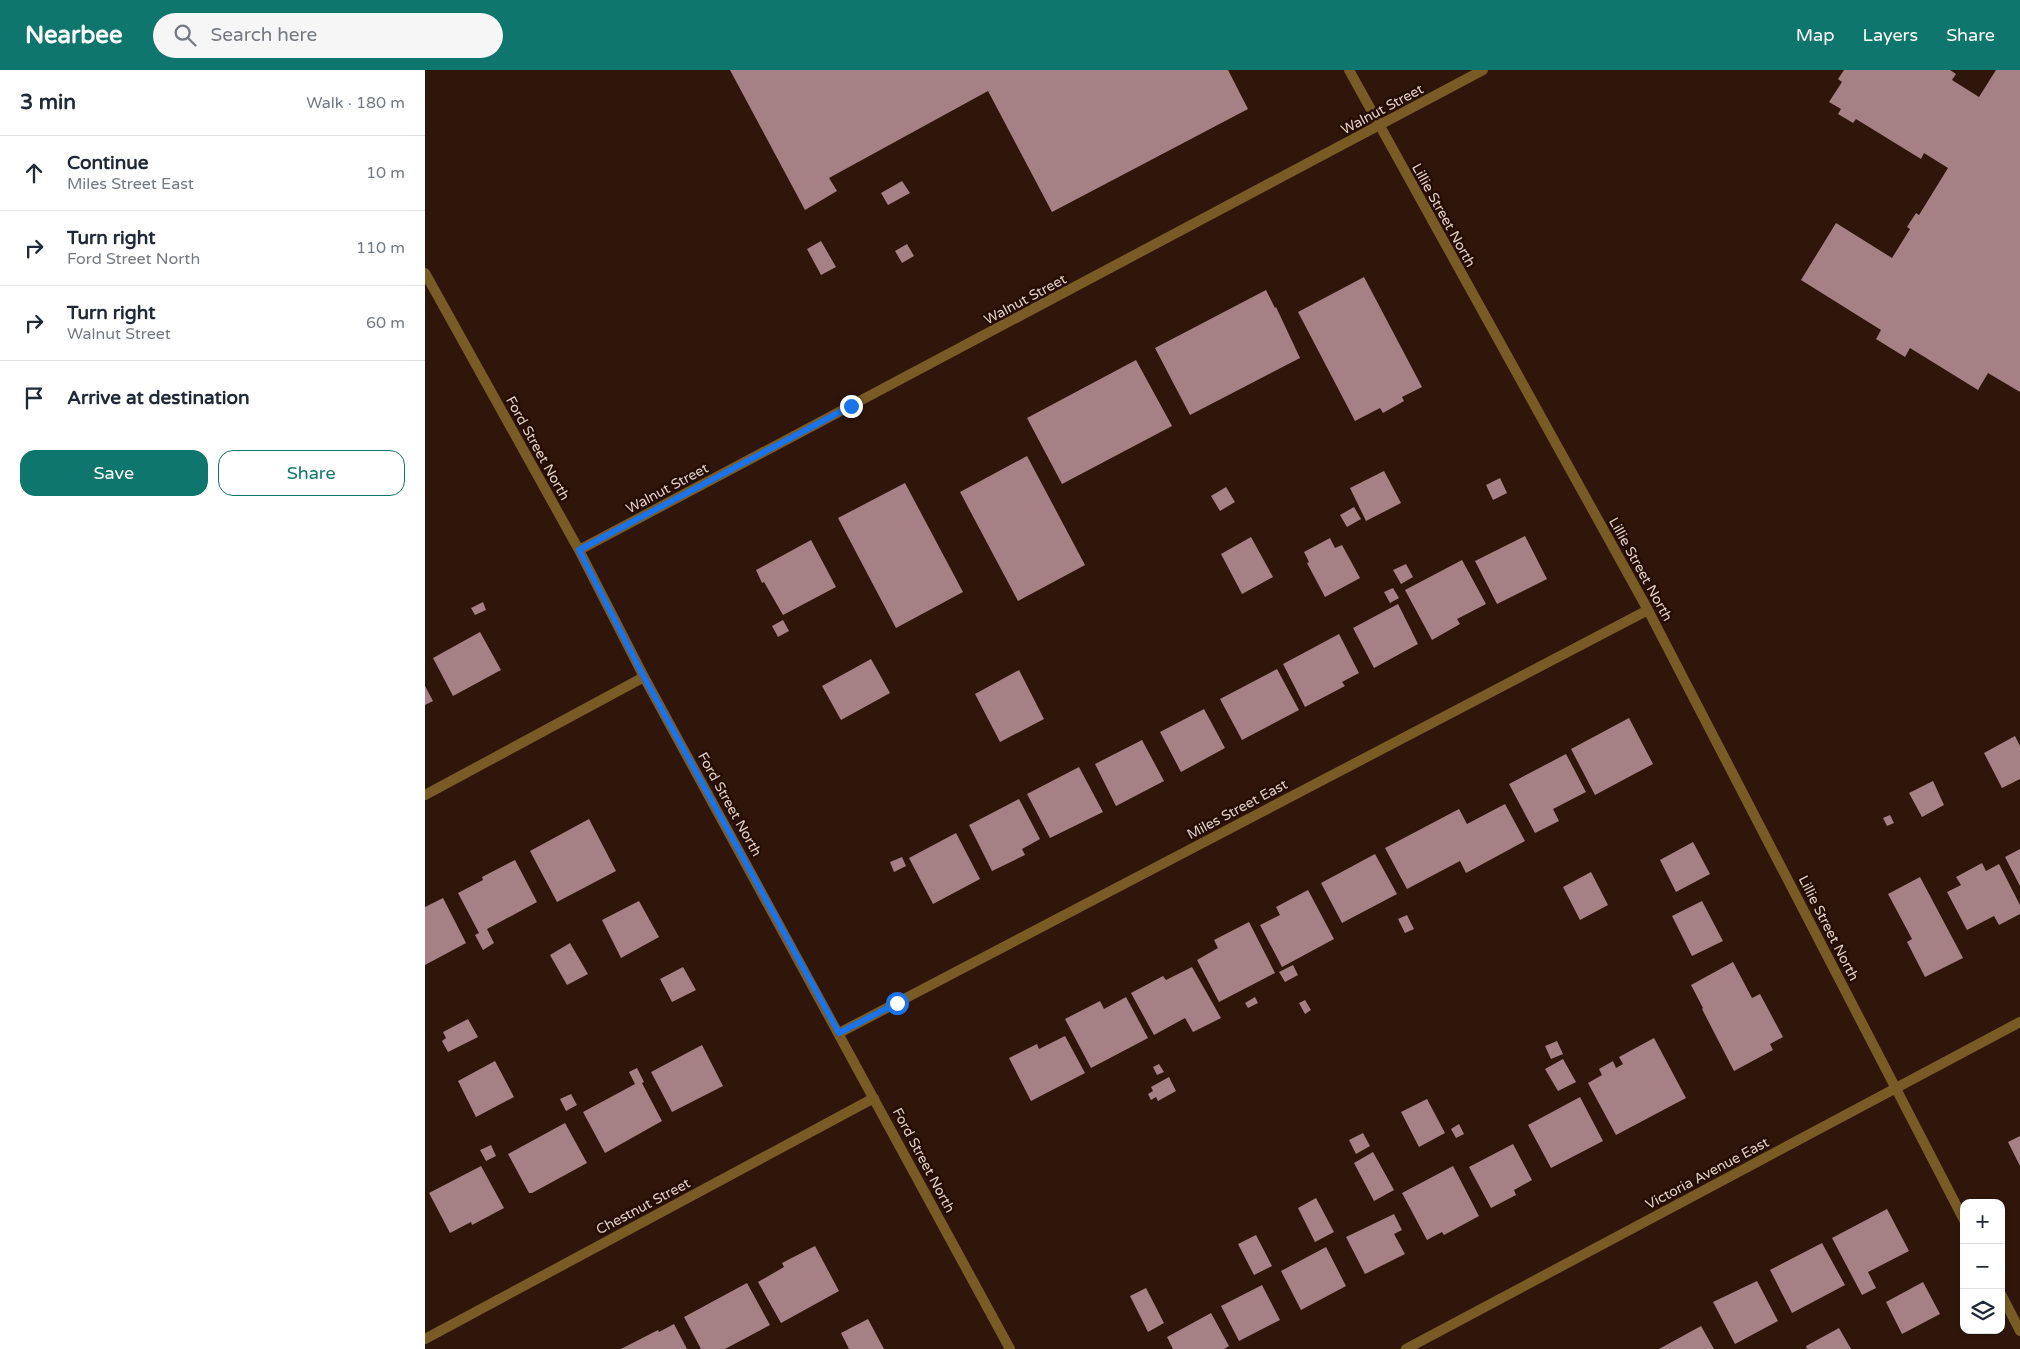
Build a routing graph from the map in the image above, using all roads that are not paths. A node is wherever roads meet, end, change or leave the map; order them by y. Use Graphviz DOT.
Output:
graph roads {
  1 [pos="1349,70"];
  2 [pos="1483,70"];
  3 [pos="1379,127"];
  4 [pos="425,273"];
  5 [pos="579,550"];
  6 [pos="1648,610"];
  7 [pos="644,677"];
  8 [pos="425,795"];
  9 [pos="2020,1022"];
  10 [pos="839,1033"];
  11 [pos="1897,1087"];
  12 [pos="874,1098"];
  13 [pos="1960,1212"];
  14 [pos="2005,1302"];
  15 [pos="2020,1331"];
  16 [pos="425,1339"];
  17 [pos="1010,1349"];
  18 [pos="1406,1349"];
  1 -- 3 [label="street, Lillie Street North"];
  2 -- 3 [label="street, Walnut Street"];
  3 -- 5 [label="street, Walnut Street"];
  3 -- 6 [label="street, Lillie Street North"];
  4 -- 5 [label="street, Ford Street North"];
  5 -- 7 [label="street, Ford Street North"];
  6 -- 10 [label="street, Miles Street East"];
  6 -- 11 [label="street, Lillie Street North"];
  7 -- 8 [label="street"];
  7 -- 10 [label="street, Ford Street North"];
  9 -- 11 [label="street, Victoria Avenue East"];
  10 -- 12 [label="street, Ford Street North"];
  11 -- 13 [label="street, Lillie Street North"];
  11 -- 18 [label="street, Victoria Avenue East"];
  12 -- 16 [label="street, Chestnut Street"];
  12 -- 17 [label="street, Ford Street North"];
  14 -- 15 [label="street"];
}
